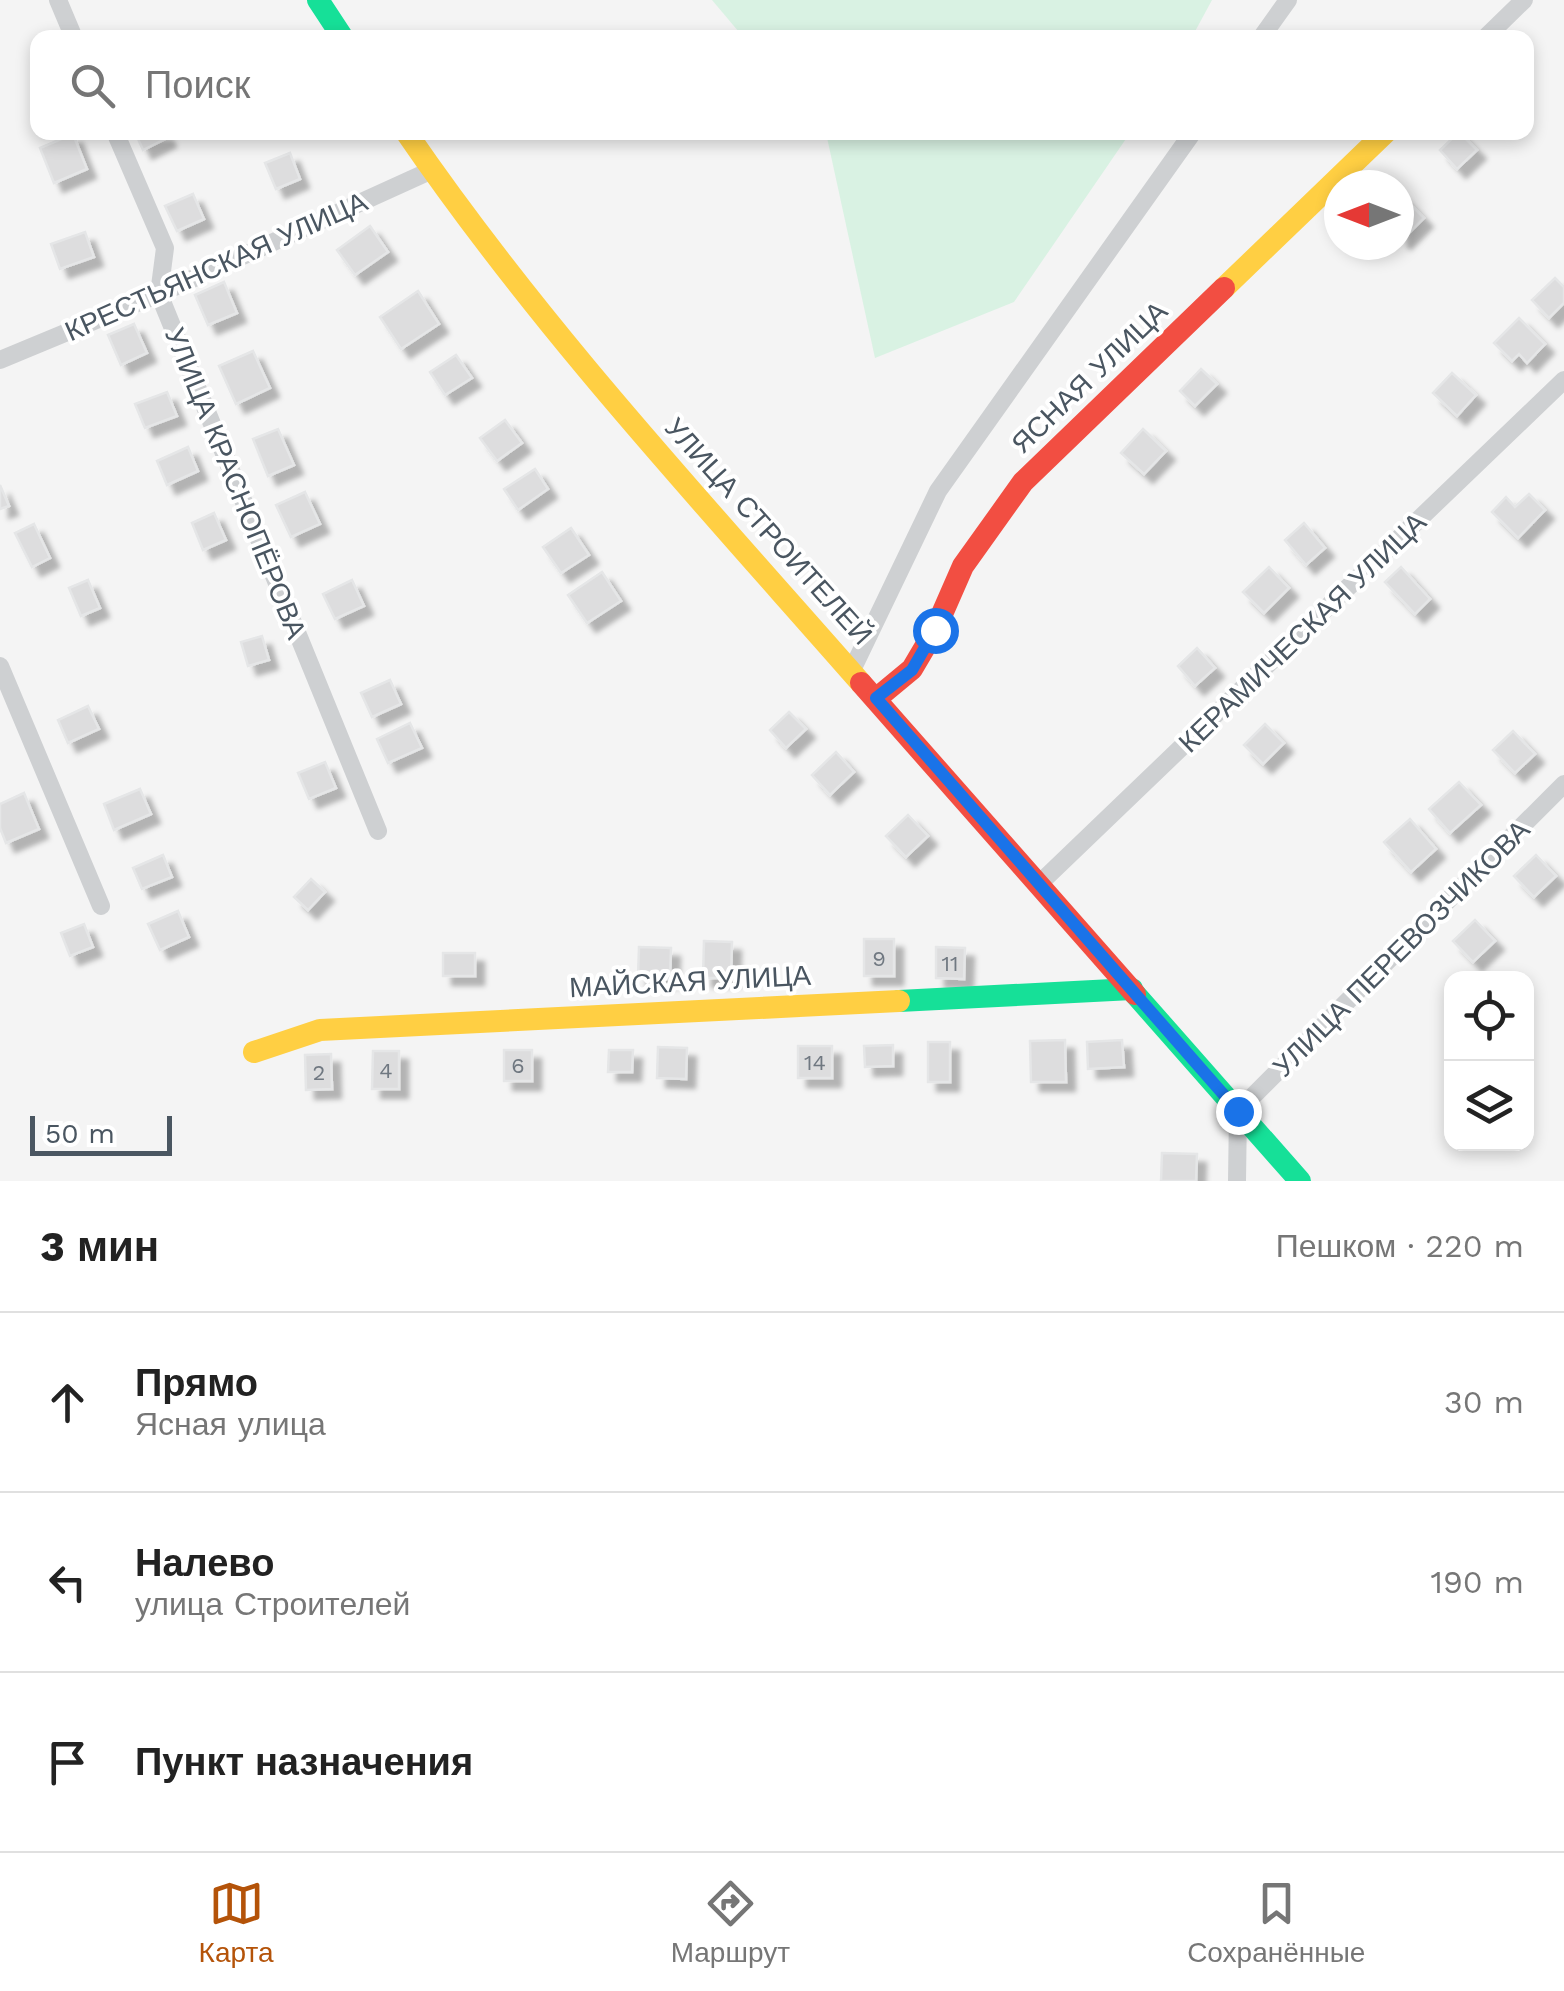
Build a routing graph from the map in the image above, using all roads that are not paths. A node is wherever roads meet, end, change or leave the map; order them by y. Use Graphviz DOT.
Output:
graph roads {
  1 [pos="58,0"];
  2 [pos="318,0"];
  3 [pos="1288,0"];
  4 [pos="1524,0"];
  5 [pos="71,30"];
  6 [pos="338,30"];
  7 [pos="1267,30"];
  8 [pos="1493,30"];
  9 [pos="118,140"];
  10 [pos="411,140"];
  11 [pos="1187,140"];
  12 [pos="1378,140"];
  13 [pos="432,170"];
  14 [pos="159,294"];
  15 [pos="0,360"];
  16 [pos="1564,380"];
  17 [pos="0,666"];
  18 [pos="852,670"];
  19 [pos="876,698"];
  20 [pos="1564,784"];
  21 [pos="378,831"];
  22 [pos="1039,884"];
  23 [pos="101,906"];
  24 [pos="1132,989"];
  25 [pos="254,1052"];
  26 [pos="1238,1111"];
  27 [pos="1237,1181"];
  28 [pos="1300,1181"];
  1 -- 5 [label="street"];
  2 -- 6 [label="street"];
  3 -- 7 [label="street"];
  4 -- 8 [label="street"];
  9 -- 14 [label="street, УЛИЦА КРАСНОПЁРОВА"];
  10 -- 13 [label="street, УЛИЦА СТРОИТЕЛЕЙ"];
  11 -- 18 [label="street"];
  12 -- 19 [label="street, ЯСНАЯ УЛИЦА"];
  13 -- 14 [label="street, КРЕСТЬЯНСКАЯ УЛИЦА"];
  13 -- 18 [label="street, УЛИЦА СТРОИТЕЛЕЙ"];
  14 -- 15 [label="street, КРЕСТЬЯНСКАЯ УЛИЦА"];
  14 -- 21 [label="street, УЛИЦА КРАСНОПЁРОВА"];
  16 -- 22 [label="street, КЕРАМИЧЕСКАЯ УЛИЦА"];
  17 -- 23 [label="street"];
  18 -- 19 [label="street, УЛИЦА СТРОИТЕЛЕЙ"];
  19 -- 22 [label="street, УЛИЦА СТРОИТЕЛЕЙ"];
  20 -- 26 [label="street, УЛИЦА ПЕРЕВОЗЧИКОВА"];
  22 -- 24 [label="street, УЛИЦА СТРОИТЕЛЕЙ"];
  24 -- 25 [label="street, МАЙСКАЯ УЛИЦА"];
  24 -- 26 [label="street, УЛИЦА СТРОИТЕЛЕЙ"];
  26 -- 27 [label="street"];
  26 -- 28 [label="street, УЛИЦА СТРОИТЕЛЕЙ"];
}
